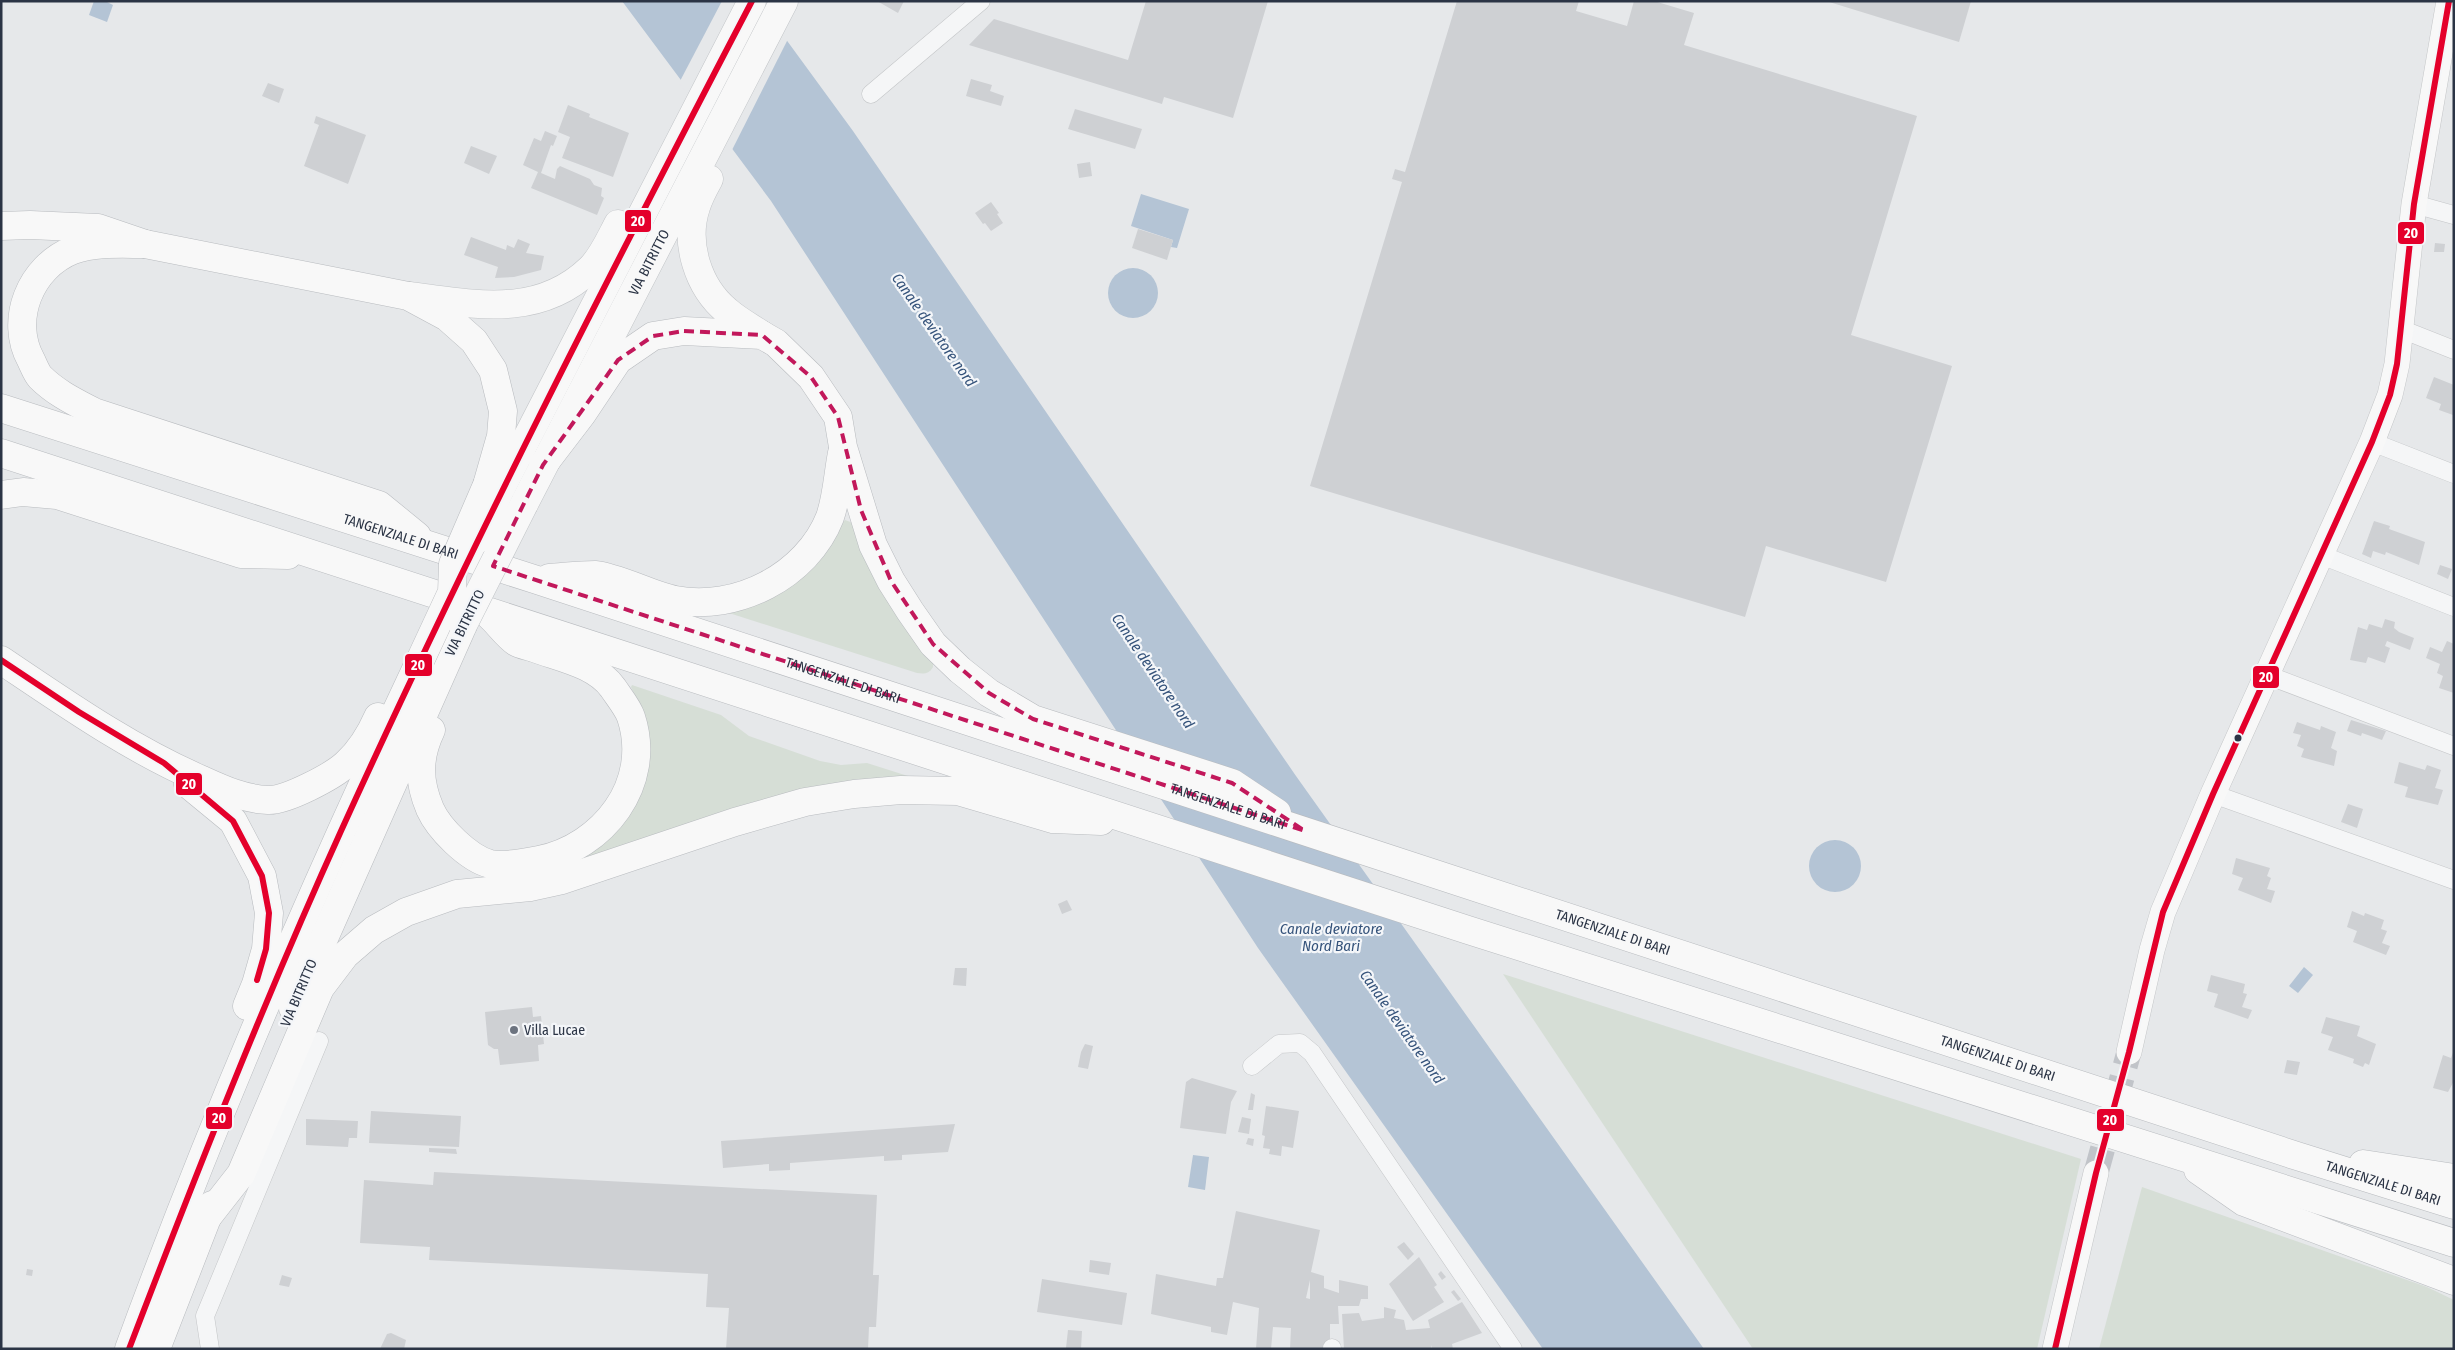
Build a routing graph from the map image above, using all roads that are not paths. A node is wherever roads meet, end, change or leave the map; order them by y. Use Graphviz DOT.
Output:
graph roads {
  1 [pos="735,1"];
  2 [pos="752,1"];
  3 [pos="784,1"];
  4 [pos="801,1"];
  5 [pos="981,1"];
  6 [pos="2450,1"];
  7 [pos="871,94"];
  8 [pos="2414,204"];
  9 [pos="2454,215"];
  10 [pos="1,226"];
  11 [pos="145,244"];
  12 [pos="408,296"];
  13 [pos="2401,329"];
  14 [pos="762,335"];
  15 [pos="2454,350"];
  16 [pos="1,408"];
  17 [pos="2372,442"];
  18 [pos="843,447"];
  19 [pos="1,453"];
  20 [pos="543,465"];
  21 [pos="2454,474"];
  22 [pos="494,488"];
  23 [pos="1,495"];
  24 [pos="428,545"];
  25 [pos="314,555"];
  26 [pos="2321,556"];
  27 [pos="534,579"];
  28 [pos="2454,607"];
  29 [pos="462,618"];
  30 [pos="1,660"];
  31 [pos="430,667"];
  32 [pos="2266,676"];
  33 [pos="2454,746"];
  34 [pos="1119,759"];
  35 [pos="164,763"];
  36 [pos="2213,794"];
  37 [pos="1136,823"];
  38 [pos="2454,880"];
  39 [pos="320,1041"];
  40 [pos="2128,1052"];
  41 [pos="1252,1066"];
  42 [pos="2176,1154"];
  43 [pos="2297,1156"];
  44 [pos="2096,1173"];
  45 [pos="2454,1178"];
  46 [pos="2454,1205"];
  47 [pos="205,1220"];
  48 [pos="2454,1243"];
  49 [pos="165,1251"];
  50 [pos="184,1273"];
  51 [pos="2454,1281"];
  52 [pos="129,1349"];
  53 [pos="156,1349"];
  54 [pos="170,1349"];
  55 [pos="210,1349"];
  56 [pos="1513,1349"];
  57 [pos="2055,1349"];
  1 -- 12 [label="main road"];
  2 -- 22 [label="main road, VIA BITRITTO"];
  3 -- 20 [label="main road, VIA BITRITTO"];
  4 -- 14 [label="main road"];
  5 -- 7 [label="street"];
  6 -- 8 [label="street"];
  8 -- 9 [label="street"];
  8 -- 13 [label="street"];
  10 -- 11 [label="main road"];
  11 -- 12 [label="main road"];
  11 -- 24 [label="main road"];
  12 -- 22 [label="main road"];
  13 -- 15 [label="street"];
  13 -- 17 [label="street"];
  14 -- 18 [label="main road"];
  14 -- 20 [label="main road"];
  16 -- 24 [label="main road, TANGENZIALE DI BARI"];
  17 -- 21 [label="street"];
  17 -- 26 [label="street"];
  18 -- 27 [label="main road"];
  18 -- 34 [label="main road"];
  19 -- 25 [label="main road"];
  20 -- 29 [label="main road, VIA BITRITTO, bridge"];
  22 -- 29 [label="main road, VIA BITRITTO, bridge"];
  23 -- 25 [label="main road"];
  24 -- 27 [label="main road, TANGENZIALE DI BARI"];
  25 -- 29 [label="main road"];
  26 -- 28 [label="street"];
  26 -- 32 [label="street"];
  27 -- 34 [label="main road, TANGENZIALE DI BARI"];
  29 -- 29 [label="main road"];
  29 -- 31 [label="main road, VIA BITRITTO, bridge"];
  29 -- 35 [label="main road"];
  29 -- 37 [label="main road"];
  30 -- 35 [label="main road"];
  31 -- 47 [label="main road, VIA BITRITTO"];
  31 -- 49 [label="main road, VIA BITRITTO"];
  32 -- 33 [label="street"];
  32 -- 36 [label="street"];
  34 -- 43 [label="main road, TANGENZIALE DI BARI"];
  35 -- 49 [label="main road"];
  36 -- 38 [label="street"];
  36 -- 40 [label="street"];
  37 -- 42 [label="main road"];
  37 -- 47 [label="main road"];
  39 -- 55 [label="street"];
  41 -- 56 [label="street"];
  42 -- 48 [label="main road"];
  42 -- 51 [label="main road"];
  43 -- 45 [label="main road"];
  43 -- 46 [label="main road, TANGENZIALE DI BARI"];
  44 -- 57 [label="street"];
  47 -- 50 [label="main road, VIA BITRITTO"];
  49 -- 52 [label="main road, VIA BITRITTO"];
  50 -- 53 [label="main road, VIA BITRITTO"];
  50 -- 54 [label="main road"];
}
